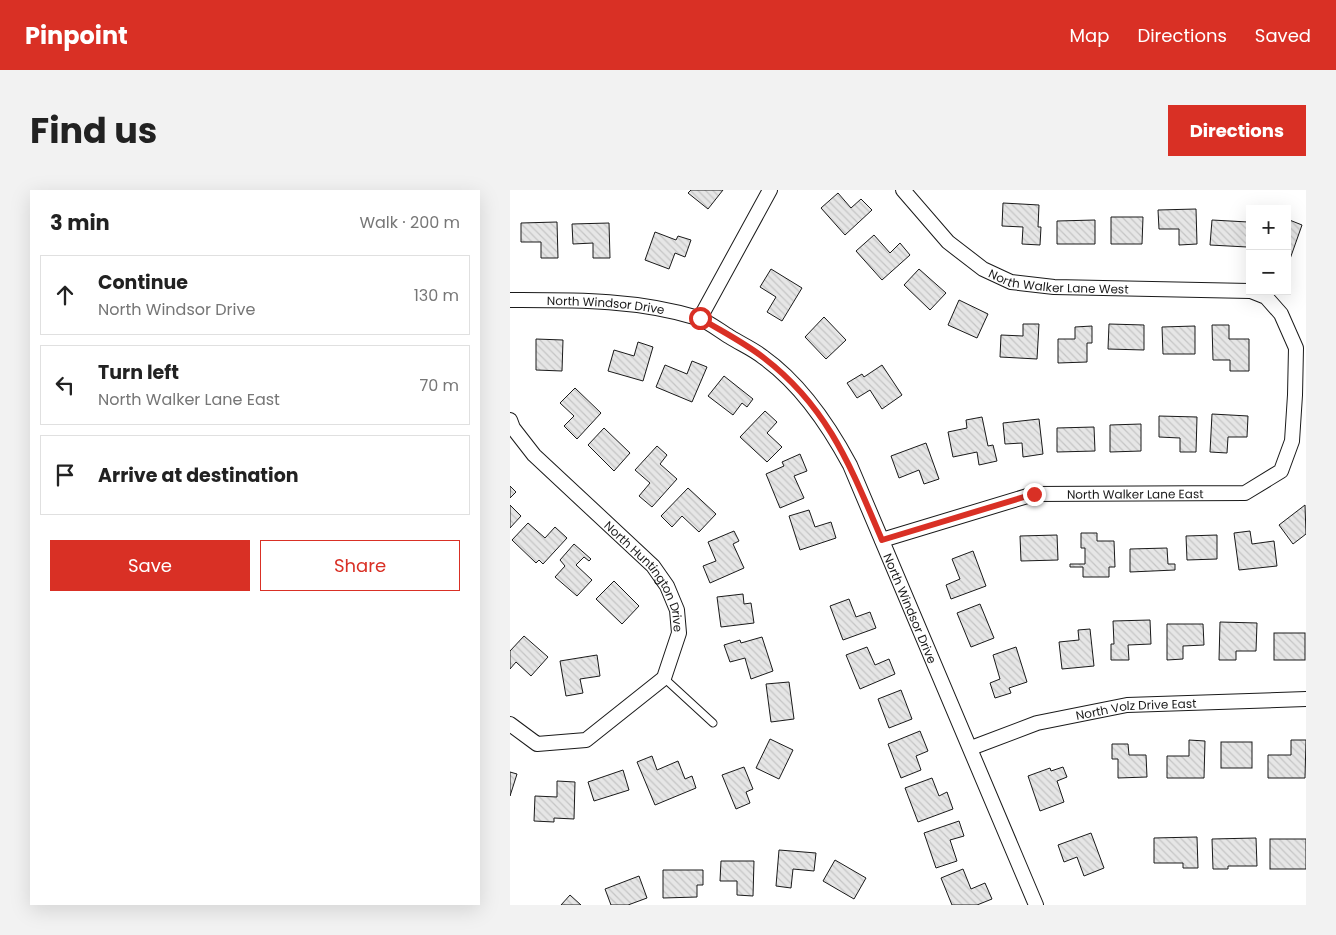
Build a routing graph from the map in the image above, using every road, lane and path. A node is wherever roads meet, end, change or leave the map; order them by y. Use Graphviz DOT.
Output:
graph roads {
  1 [pos="770,190"];
  2 [pos="903,190"];
  3 [pos="1246,291"];
  4 [pos="1261,295"];
  5 [pos="510,300"];
  6 [pos="700,318"];
  7 [pos="1295,395"];
  8 [pos="510,420"];
  9 [pos="882,540"];
  10 [pos="664,678"];
  11 [pos="1306,699"];
  12 [pos="510,724"];
  13 [pos="713,724"];
  14 [pos="971,748"];
  15 [pos="1036,905"];
  1 -- 6 [label="street"];
  2 -- 3 [label="street, North Walker Lane West"];
  4 -- 7 [label="street, North Walker Lane West"];
  5 -- 6 [label="street, North Windsor Drive"];
  6 -- 9 [label="street, North Windsor Drive"];
  7 -- 9 [label="street, North Walker Lane East"];
  8 -- 10 [label="street, North Huntington Drive"];
  9 -- 14 [label="street, North Windsor Drive"];
  10 -- 12 [label="street"];
  10 -- 13 [label="lane"];
  11 -- 14 [label="street, North Volz Drive East"];
  14 -- 15 [label="street, North Windsor Drive"];
}
